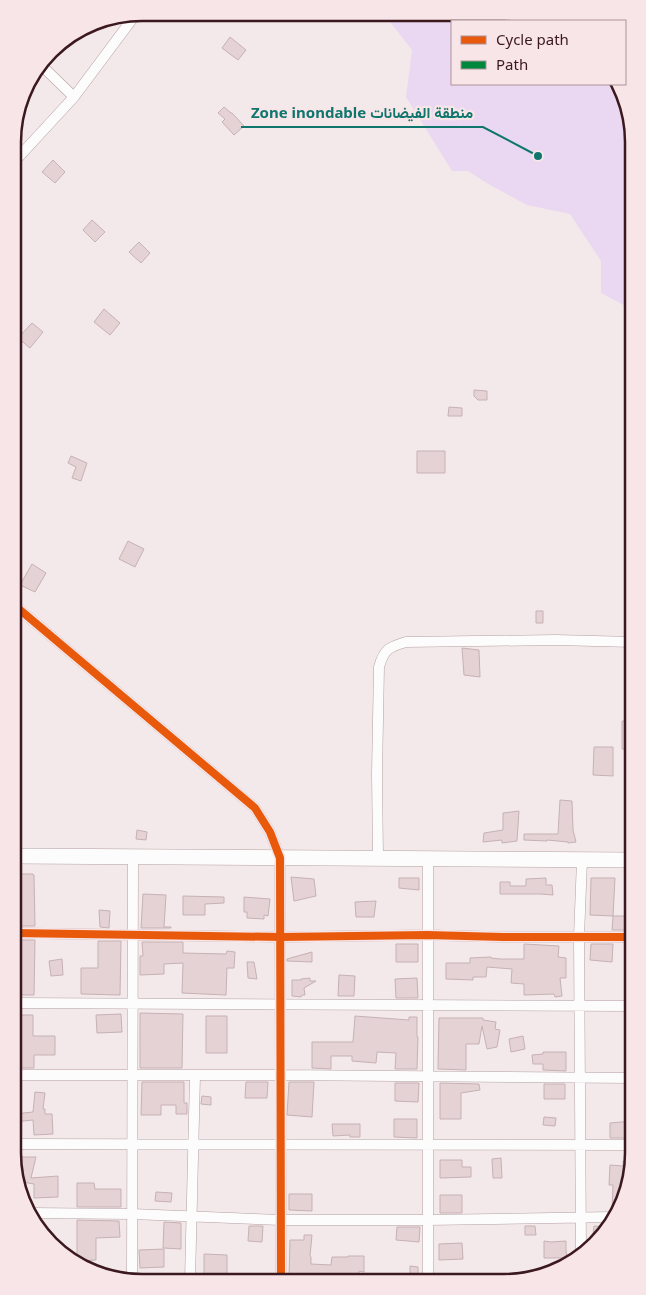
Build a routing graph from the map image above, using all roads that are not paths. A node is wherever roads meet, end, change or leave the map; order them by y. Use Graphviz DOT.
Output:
graph roads {
  1 [pos="130,23"];
  2 [pos="45,69"];
  3 [pos="74,97"];
  4 [pos="22,153"];
  5 [pos="22,611"];
  6 [pos="625,642"];
  7 [pos="21,856"];
  8 [pos="133,857"];
  9 [pos="280,858"];
  10 [pos="378,858"];
  11 [pos="428,859"];
  12 [pos="582,860"];
  13 [pos="624,860"];
  14 [pos="21,933"];
  15 [pos="132,934"];
  16 [pos="427,936"];
  17 [pos="579,936"];
  18 [pos="624,936"];
  19 [pos="281,937"];
  20 [pos="21,1002"];
  21 [pos="132,1003"];
  22 [pos="281,1004"];
  23 [pos="427,1005"];
  24 [pos="580,1006"];
  25 [pos="624,1006"];
  26 [pos="21,1075"];
  27 [pos="281,1075"];
  28 [pos="132,1076"];
  29 [pos="195,1076"];
  30 [pos="427,1077"];
  31 [pos="580,1078"];
  32 [pos="624,1078"];
  33 [pos="21,1144"];
  34 [pos="132,1144"];
  35 [pos="192,1145"];
  36 [pos="281,1145"];
  37 [pos="428,1145"];
  38 [pos="624,1145"];
  39 [pos="580,1146"];
  40 [pos="38,1213"];
  41 [pos="132,1214"];
  42 [pos="191,1216"];
  43 [pos="606,1217"];
  44 [pos="580,1218"];
  45 [pos="281,1220"];
  46 [pos="428,1220"];
  47 [pos="581,1246"];
  48 [pos="132,1273"];
  49 [pos="190,1274"];
  50 [pos="281,1274"];
  51 [pos="428,1274"];
  1 -- 3 [label="street"];
  2 -- 3 [label="street"];
  3 -- 4 [label="street"];
  5 -- 9 [label="street"];
  6 -- 10 [label="street"];
  7 -- 8 [label="street"];
  8 -- 9 [label="street"];
  8 -- 15 [label="street"];
  9 -- 10 [label="street"];
  9 -- 19 [label="street"];
  10 -- 11 [label="street"];
  11 -- 12 [label="street"];
  11 -- 16 [label="street"];
  12 -- 13 [label="street"];
  12 -- 17 [label="street"];
  14 -- 15 [label="street"];
  15 -- 19 [label="street"];
  15 -- 21 [label="street"];
  16 -- 17 [label="street"];
  16 -- 19 [label="street"];
  16 -- 23 [label="street"];
  17 -- 18 [label="street"];
  17 -- 24 [label="street"];
  19 -- 22 [label="street"];
  20 -- 21 [label="street"];
  21 -- 22 [label="street"];
  21 -- 28 [label="street"];
  22 -- 23 [label="street"];
  22 -- 27 [label="street"];
  23 -- 24 [label="street"];
  23 -- 30 [label="street"];
  24 -- 25 [label="street"];
  24 -- 31 [label="street"];
  26 -- 28 [label="street"];
  27 -- 29 [label="street"];
  27 -- 30 [label="street"];
  27 -- 36 [label="street"];
  28 -- 29 [label="street"];
  28 -- 34 [label="street"];
  29 -- 35 [label="street"];
  30 -- 31 [label="street"];
  30 -- 37 [label="street"];
  31 -- 32 [label="street"];
  31 -- 39 [label="street"];
  33 -- 34 [label="street"];
  34 -- 35 [label="street"];
  34 -- 41 [label="street"];
  35 -- 36 [label="street"];
  35 -- 42 [label="street"];
  36 -- 37 [label="street"];
  36 -- 45 [label="street"];
  37 -- 39 [label="street"];
  37 -- 46 [label="street"];
  38 -- 39 [label="street"];
  39 -- 44 [label="street"];
  40 -- 41 [label="street"];
  41 -- 42 [label="street"];
  41 -- 48 [label="street"];
  42 -- 45 [label="street"];
  42 -- 49 [label="street"];
  43 -- 44 [label="street"];
  44 -- 46 [label="street"];
  44 -- 47 [label="street"];
  45 -- 46 [label="street"];
  45 -- 50 [label="street"];
  46 -- 51 [label="street"];
}
